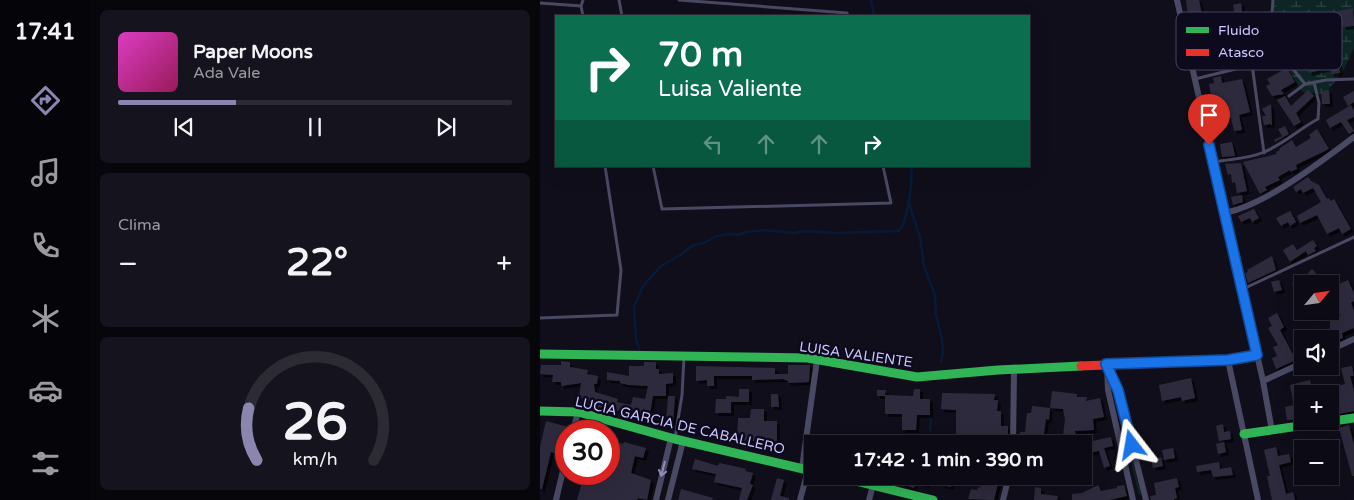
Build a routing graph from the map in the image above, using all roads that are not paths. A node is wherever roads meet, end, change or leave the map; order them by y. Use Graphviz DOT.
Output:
graph roads {
  1 [pos="583,0"];
  2 [pos="619,0"];
  3 [pos="679,0"];
  4 [pos="540,3"];
  5 [pos="581,6"];
  6 [pos="583,15"];
  7 [pos="622,15"];
  8 [pos="848,15"];
  9 [pos="1192,70"];
  10 [pos="1229,70"];
  11 [pos="1253,70"];
  12 [pos="1294,70"];
  13 [pos="1194,79"];
  14 [pos="1354,79"];
  15 [pos="1314,82"];
  16 [pos="1305,84"];
  17 [pos="1288,96"];
  18 [pos="1354,138"];
  19 [pos="1264,153"];
  20 [pos="1213,162"];
  21 [pos="605,167"];
  22 [pos="653,167"];
  23 [pos="883,167"];
  24 [pos="1225,214"];
  25 [pos="1354,237"];
  26 [pos="1242,289"];
  27 [pos="540,318"];
  28 [pos="1354,339"];
  29 [pos="1339,346"];
  30 [pos="540,354"];
  31 [pos="684,355"];
  32 [pos="1257,355"];
  33 [pos="817,360"];
  34 [pos="1228,360"];
  35 [pos="1106,364"];
  36 [pos="1294,367"];
  37 [pos="1014,370"];
  38 [pos="1263,381"];
  39 [pos="540,412"];
  40 [pos="578,412"];
  41 [pos="1354,418"];
  42 [pos="576,420"];
  43 [pos="1272,431"];
  44 [pos="1244,434"];
  45 [pos="810,435"];
  46 [pos="1013,435"];
  47 [pos="676,439"];
  48 [pos="804,469"];
  49 [pos="804,483"];
  50 [pos="560,485"];
  51 [pos="873,485"];
  52 [pos="1007,485"];
  53 [pos="556,500"];
  54 [pos="656,500"];
  55 [pos="668,500"];
  56 [pos="800,500"];
  57 [pos="869,500"];
  58 [pos="933,500"];
  59 [pos="1003,500"];
  60 [pos="1133,500"];
  61 [pos="1146,500"];
  62 [pos="1258,500"];
  1 -- 5 [label="lane"];
  2 -- 7 [label="lane"];
  3 -- 8 [label="lane"];
  4 -- 5 [label="lane"];
  5 -- 6 [label="lane"];
  9 -- 13 [label="street"];
  10 -- 13 [label="lane"];
  11 -- 19 [label="lane"];
  12 -- 16 [label="lane"];
  13 -- 20 [label="street"];
  14 -- 15 [label="lane"];
  15 -- 16 [label="lane"];
  15 -- 19 [label="lane"];
  16 -- 17 [label="lane"];
  18 -- 24 [label="street"];
  19 -- 20 [label="lane"];
  20 -- 24 [label="street"];
  21 -- 27 [label="lane"];
  22 -- 23 [label="lane"];
  24 -- 26 [label="street"];
  25 -- 26 [label="lane"];
  26 -- 32 [label="street"];
  28 -- 29 [label="street"];
  30 -- 31 [label="street, LUISA VALIENTE"];
  31 -- 33 [label="street, LUISA VALIENTE"];
  31 -- 47 [label="lane"];
  32 -- 34 [label="street, LUISA VALIENTE"];
  32 -- 38 [label="street"];
  33 -- 37 [label="street, LUISA VALIENTE"];
  33 -- 45 [label="street"];
  34 -- 35 [label="street, LUISA VALIENTE"];
  34 -- 44 [label="street"];
  35 -- 37 [label="street, LUISA VALIENTE"];
  35 -- 60 [label="street"];
  35 -- 61 [label="street"];
  36 -- 38 [label="street"];
  37 -- 46 [label="street"];
  38 -- 43 [label="street"];
  39 -- 40 [label="street, LUCIA GARCIA DE CABALLERO"];
  40 -- 42 [label="street"];
  40 -- 47 [label="street, LUCIA GARCIA DE CABALLERO"];
  41 -- 43 [label="street"];
  43 -- 44 [label="street"];
  44 -- 62 [label="street"];
  47 -- 48 [label="street, LUCIA GARCIA DE CABALLERO"];
  47 -- 54 [label="street, one-way"];
  47 -- 55 [label="street"];
  49 -- 56 [label="street"];
  50 -- 53 [label="street"];
  51 -- 57 [label="street"];
  51 -- 58 [label="street"];
  52 -- 59 [label="street"];
}
